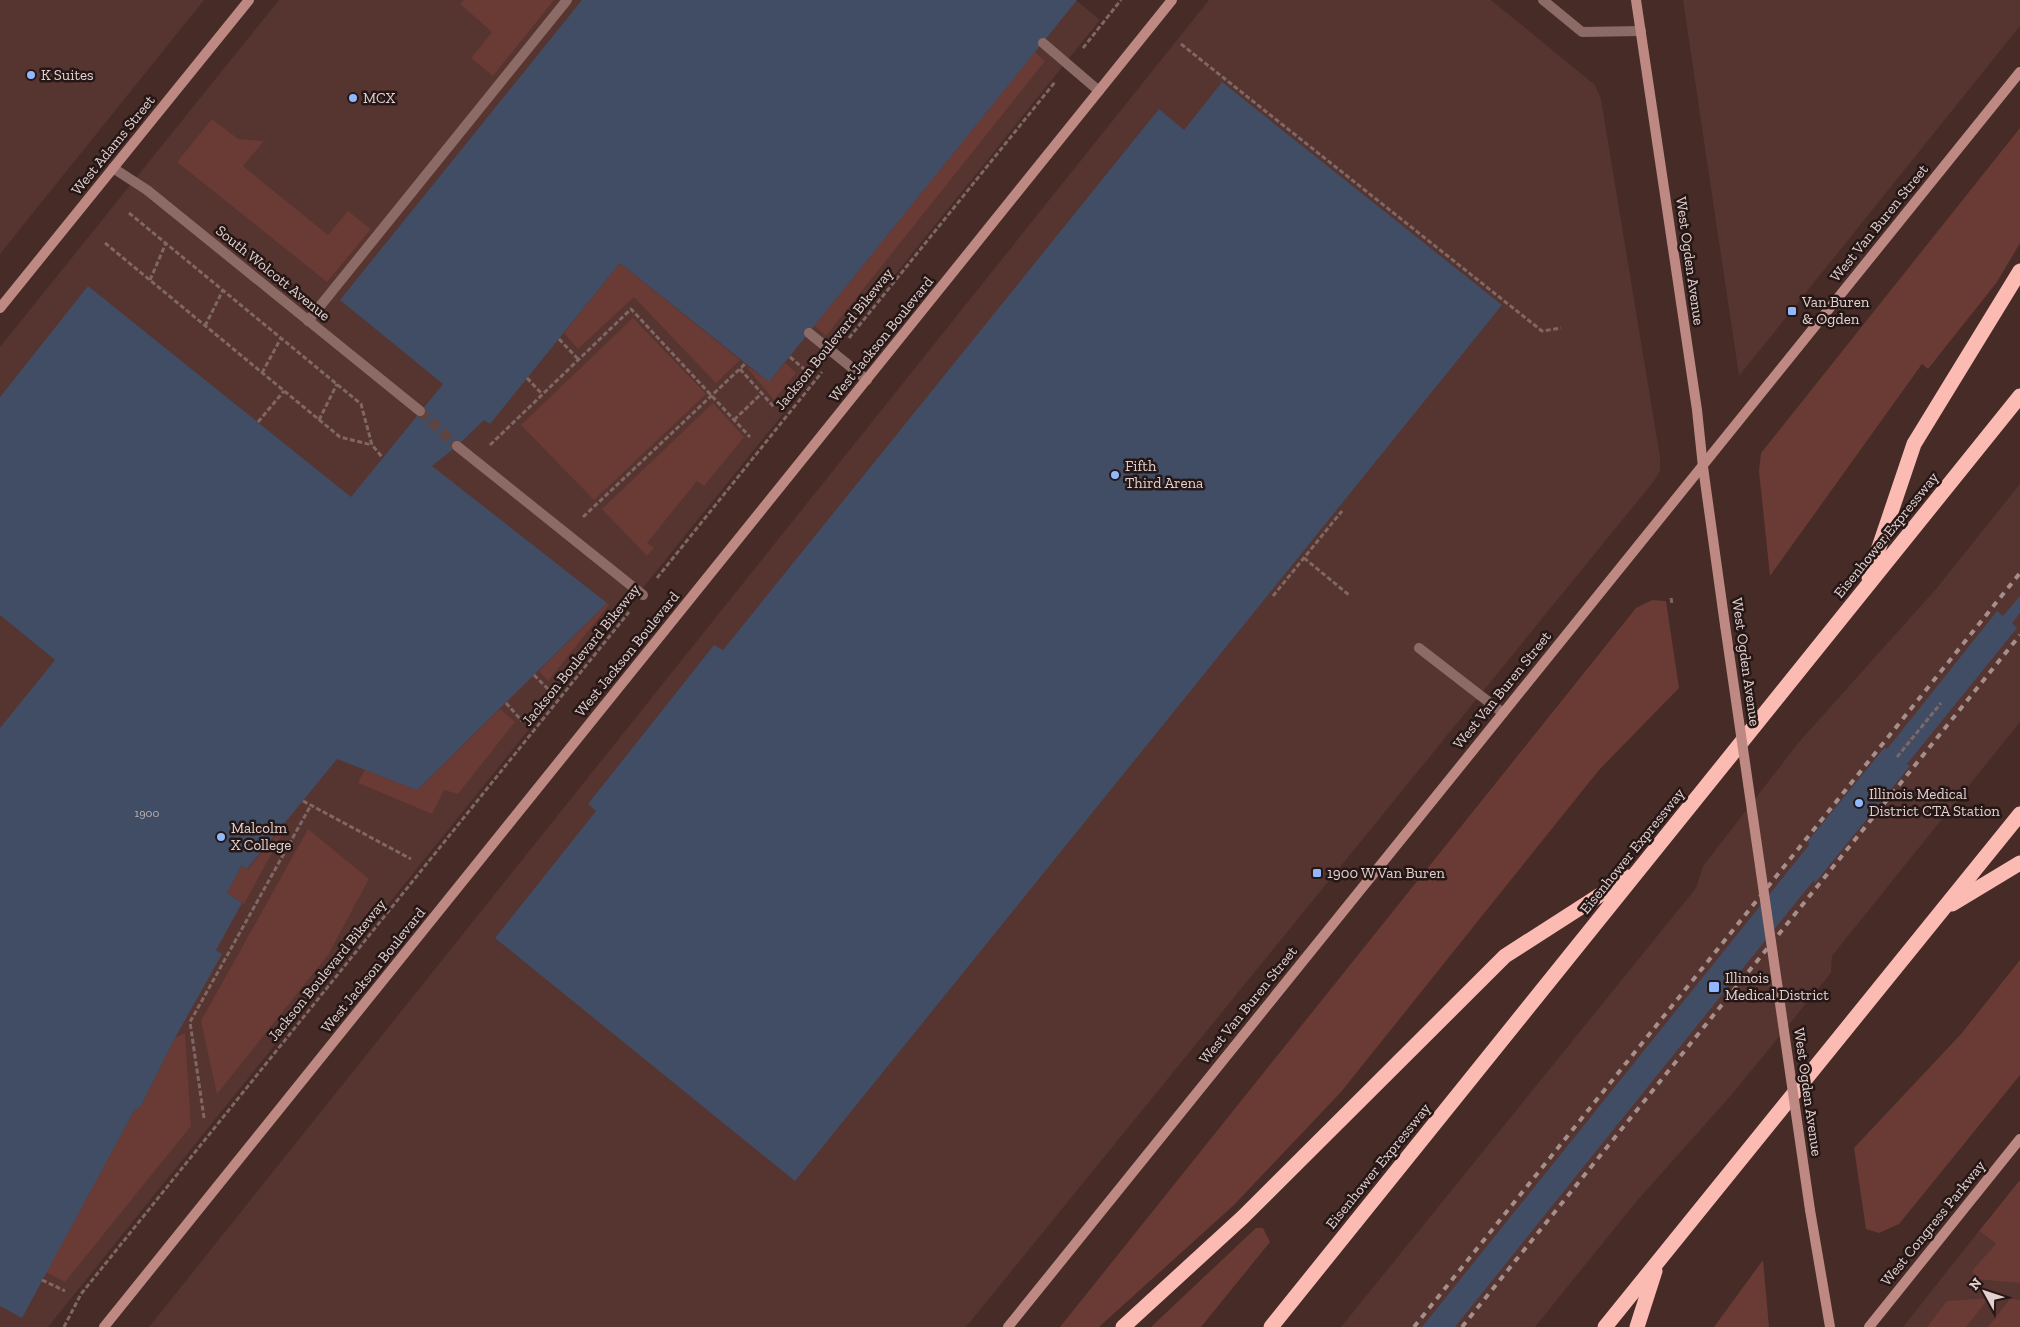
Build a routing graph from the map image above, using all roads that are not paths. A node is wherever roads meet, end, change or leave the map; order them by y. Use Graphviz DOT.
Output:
graph roads {
  1 [pos="249,0"];
  2 [pos="567,0"];
  3 [pos="1172,0"];
  4 [pos="1543,0"];
  5 [pos="1636,0"];
  6 [pos="1641,31"];
  7 [pos="1043,43"];
  8 [pos="2020,72"];
  9 [pos="1099,91"];
  10 [pos="113,168"];
  11 [pos="2020,271"];
  12 [pos="0,308"];
  13 [pos="308,321"];
  14 [pos="809,333"];
  15 [pos="866,380"];
  16 [pos="2020,396"];
  17 [pos="416,408"];
  18 [pos="457,446"];
  19 [pos="1703,467"];
  20 [pos="1865,589"];
  21 [pos="643,595"];
  22 [pos="1419,648"];
  23 [pos="1503,713"];
  24 [pos="2020,814"];
  25 [pos="2020,863"];
  26 [pos="1640,869"];
  27 [pos="1942,910"];
  28 [pos="2020,1139"];
  29 [pos="1658,1262"];
  30 [pos="104,1327"];
  31 [pos="1008,1327"];
  32 [pos="1123,1327"];
  33 [pos="1270,1327"];
  34 [pos="1605,1327"];
  35 [pos="1637,1327"];
  36 [pos="1830,1327"];
  37 [pos="1869,1327"];
  1 -- 10 [label="street, West Adams Street"];
  2 -- 13 [label="street"];
  3 -- 9 [label="street, West Jackson Boulevard"];
  4 -- 6 [label="street"];
  5 -- 6 [label="street, West Ogden Avenue"];
  6 -- 19 [label="street, West Ogden Avenue"];
  7 -- 9 [label="street"];
  8 -- 19 [label="street, West Van Buren Street"];
  9 -- 15 [label="street, West Jackson Boulevard"];
  10 -- 12 [label="street, West Adams Street"];
  10 -- 13 [label="street, South Wolcott Avenue"];
  11 -- 20 [label="highway"];
  13 -- 17 [label="street, South Wolcott Avenue"];
  14 -- 15 [label="street"];
  15 -- 30 [label="street, West Jackson Boulevard"];
  16 -- 20 [label="highway, Eisenhower Expressway"];
  18 -- 21 [label="street"];
  19 -- 23 [label="street, West Van Buren Street"];
  19 -- 36 [label="street, West Ogden Avenue, bridge"];
  20 -- 26 [label="highway, Eisenhower Expressway"];
  22 -- 23 [label="street"];
  23 -- 31 [label="street, West Van Buren Street"];
  24 -- 27 [label="highway"];
  25 -- 27 [label="highway"];
  26 -- 32 [label="highway"];
  26 -- 33 [label="highway, Eisenhower Expressway"];
  27 -- 29 [label="highway"];
  28 -- 37 [label="street, West Congress Parkway"];
  29 -- 34 [label="highway"];
  29 -- 35 [label="highway"];
}
